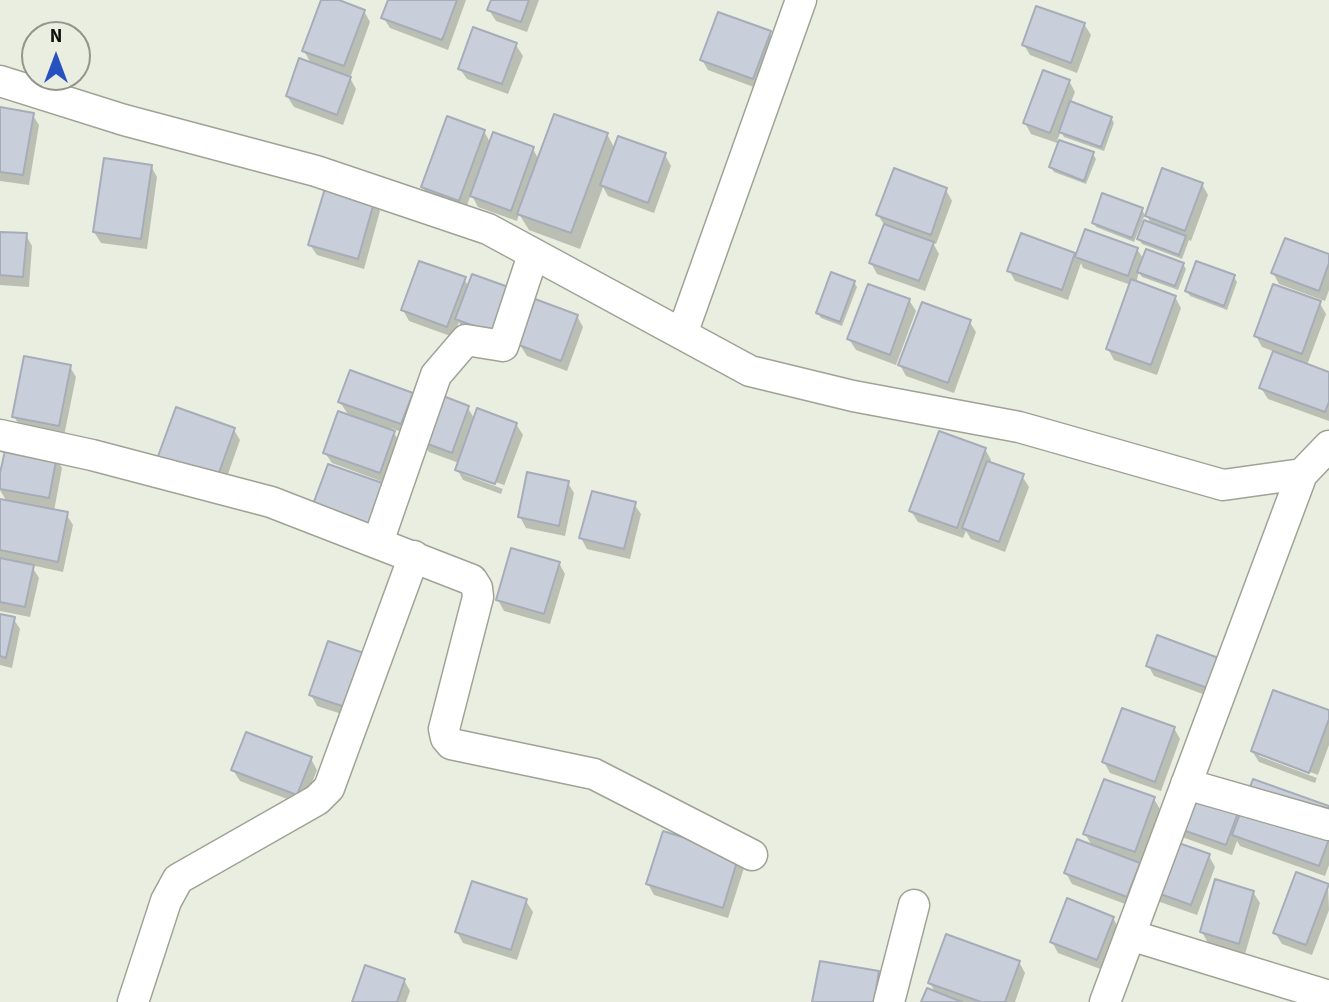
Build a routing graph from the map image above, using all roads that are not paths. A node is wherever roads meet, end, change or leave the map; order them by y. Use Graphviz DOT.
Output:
graph roads {
  1 [pos="801,0"];
  2 [pos="0,81"];
  3 [pos="533,255"];
  4 [pos="682,334"];
  5 [pos="0,435"];
  6 [pos="1329,446"];
  7 [pos="1302,474"];
  8 [pos="378,542"];
  9 [pos="414,556"];
  10 [pos="1186,784"];
  11 [pos="1329,825"];
  12 [pos="752,855"];
  13 [pos="914,905"];
  14 [pos="1130,935"];
  15 [pos="1329,996"];
  16 [pos="133,1002"];
  17 [pos="888,1002"];
  18 [pos="1105,1002"];
  1 -- 4 [label="street"];
  2 -- 3 [label="street"];
  3 -- 4 [label="street"];
  3 -- 8 [label="street"];
  4 -- 7 [label="street"];
  5 -- 8 [label="street"];
  6 -- 7 [label="street"];
  7 -- 10 [label="street"];
  8 -- 9 [label="street"];
  9 -- 12 [label="street"];
  9 -- 16 [label="street"];
  10 -- 11 [label="street"];
  10 -- 14 [label="street"];
  13 -- 17 [label="street"];
  14 -- 15 [label="street"];
  14 -- 18 [label="street"];
}
